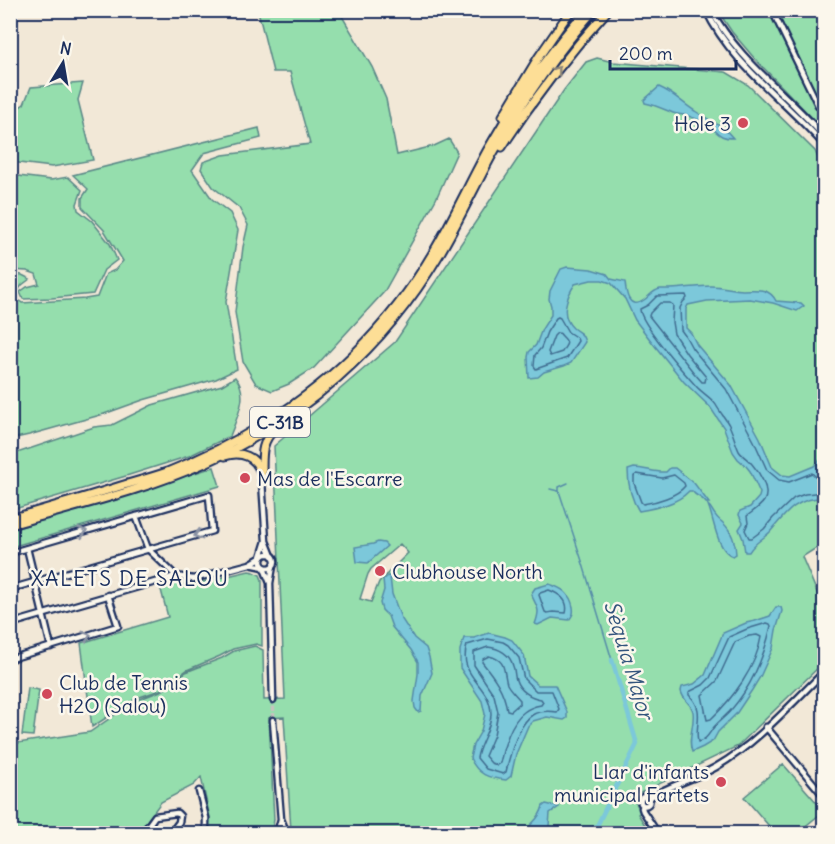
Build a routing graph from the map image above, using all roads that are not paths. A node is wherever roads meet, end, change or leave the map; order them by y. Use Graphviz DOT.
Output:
graph roads {
  1 [pos="571,10"];
  2 [pos="586,10"];
  3 [pos="594,10"];
  4 [pos="609,10"];
  5 [pos="706,10"];
  6 [pos="711,10"];
  7 [pos="772,10"];
  8 [pos="818,105"];
  9 [pos="825,137"];
  10 [pos="825,145"];
  11 [pos="462,206"];
  12 [pos="309,400"];
  13 [pos="205,463"];
  14 [pos="262,481"];
  15 [pos="136,516"];
  16 [pos="10,519"];
  17 [pos="10,525"];
  18 [pos="266,541"];
  19 [pos="27,548"];
  20 [pos="148,549"];
  21 [pos="10,553"];
  22 [pos="272,556"];
  23 [pos="262,557"];
  24 [pos="250,564"];
  25 [pos="274,564"];
  26 [pos="263,566"];
  27 [pos="176,576"];
  28 [pos="35,582"];
  29 [pos="270,583"];
  30 [pos="10,589"];
  31 [pos="108,595"];
  32 [pos="43,614"];
  33 [pos="10,624"];
  34 [pos="51,647"];
  35 [pos="10,659"];
  36 [pos="825,672"];
  37 [pos="273,700"];
  38 [pos="273,720"];
  39 [pos="766,728"];
  40 [pos="199,790"];
  41 [pos="825,796"];
  42 [pos="280,819"];
  43 [pos="825,828"];
  44 [pos="142,834"];
  45 [pos="170,834"];
  46 [pos="206,834"];
  47 [pos="278,834"];
  48 [pos="287,834"];
  49 [pos="658,834"];
  50 [pos="818,834"];
  1 -- 11 [label="highway"];
  2 -- 11 [label="highway, C-31B"];
  3 -- 11 [label="highway, C-31B"];
  11 -- 4 [label="highway, one-way"];
  5 -- 10 [label="street"];
  6 -- 9 [label="street"];
  7 -- 8 [label="street"];
  11 -- 12 [label="highway, C-31B"];
  11 -- 16 [label="highway, C-31B"];
  12 -- 13 [label="highway, C-31B"];
  12 -- 14 [label="highway"];
  13 -- 14 [label="highway"];
  13 -- 17 [label="highway, C-31B"];
  14 -- 18 [label="street"];
  19 -- 15 [label="street, one-way"];
  15 -- 20 [label="street"];
  15 -- 20 [label="street, one-way"];
  18 -- 22 [label="street"];
  18 -- 23 [label="street"];
  19 -- 21 [label="street"];
  19 -- 28 [label="street"];
  20 -- 27 [label="street"];
  20 -- 28 [label="street"];
  22 -- 23 [label="street"];
  22 -- 25 [label="street"];
  23 -- 24 [label="street"];
  23 -- 26 [label="street"];
  24 -- 26 [label="street"];
  24 -- 27 [label="street"];
  25 -- 26 [label="street"];
  25 -- 29 [label="street"];
  26 -- 29 [label="street"];
  27 -- 31 [label="street"];
  28 -- 30 [label="street"];
  28 -- 32 [label="street"];
  29 -- 37 [label="street"];
  31 -- 32 [label="street"];
  34 -- 31 [label="street, one-way"];
  32 -- 33 [label="street"];
  32 -- 34 [label="street"];
  34 -- 35 [label="street"];
  36 -- 39 [label="street"];
  38 -- 42 [label="street"];
  39 -- 41 [label="street"];
  39 -- 49 [label="street"];
  40 -- 46 [label="street"];
  42 -- 47 [label="street"];
  42 -- 48 [label="street"];
  43 -- 50 [label="street"];
  44 -- 45 [label="street"];
}
